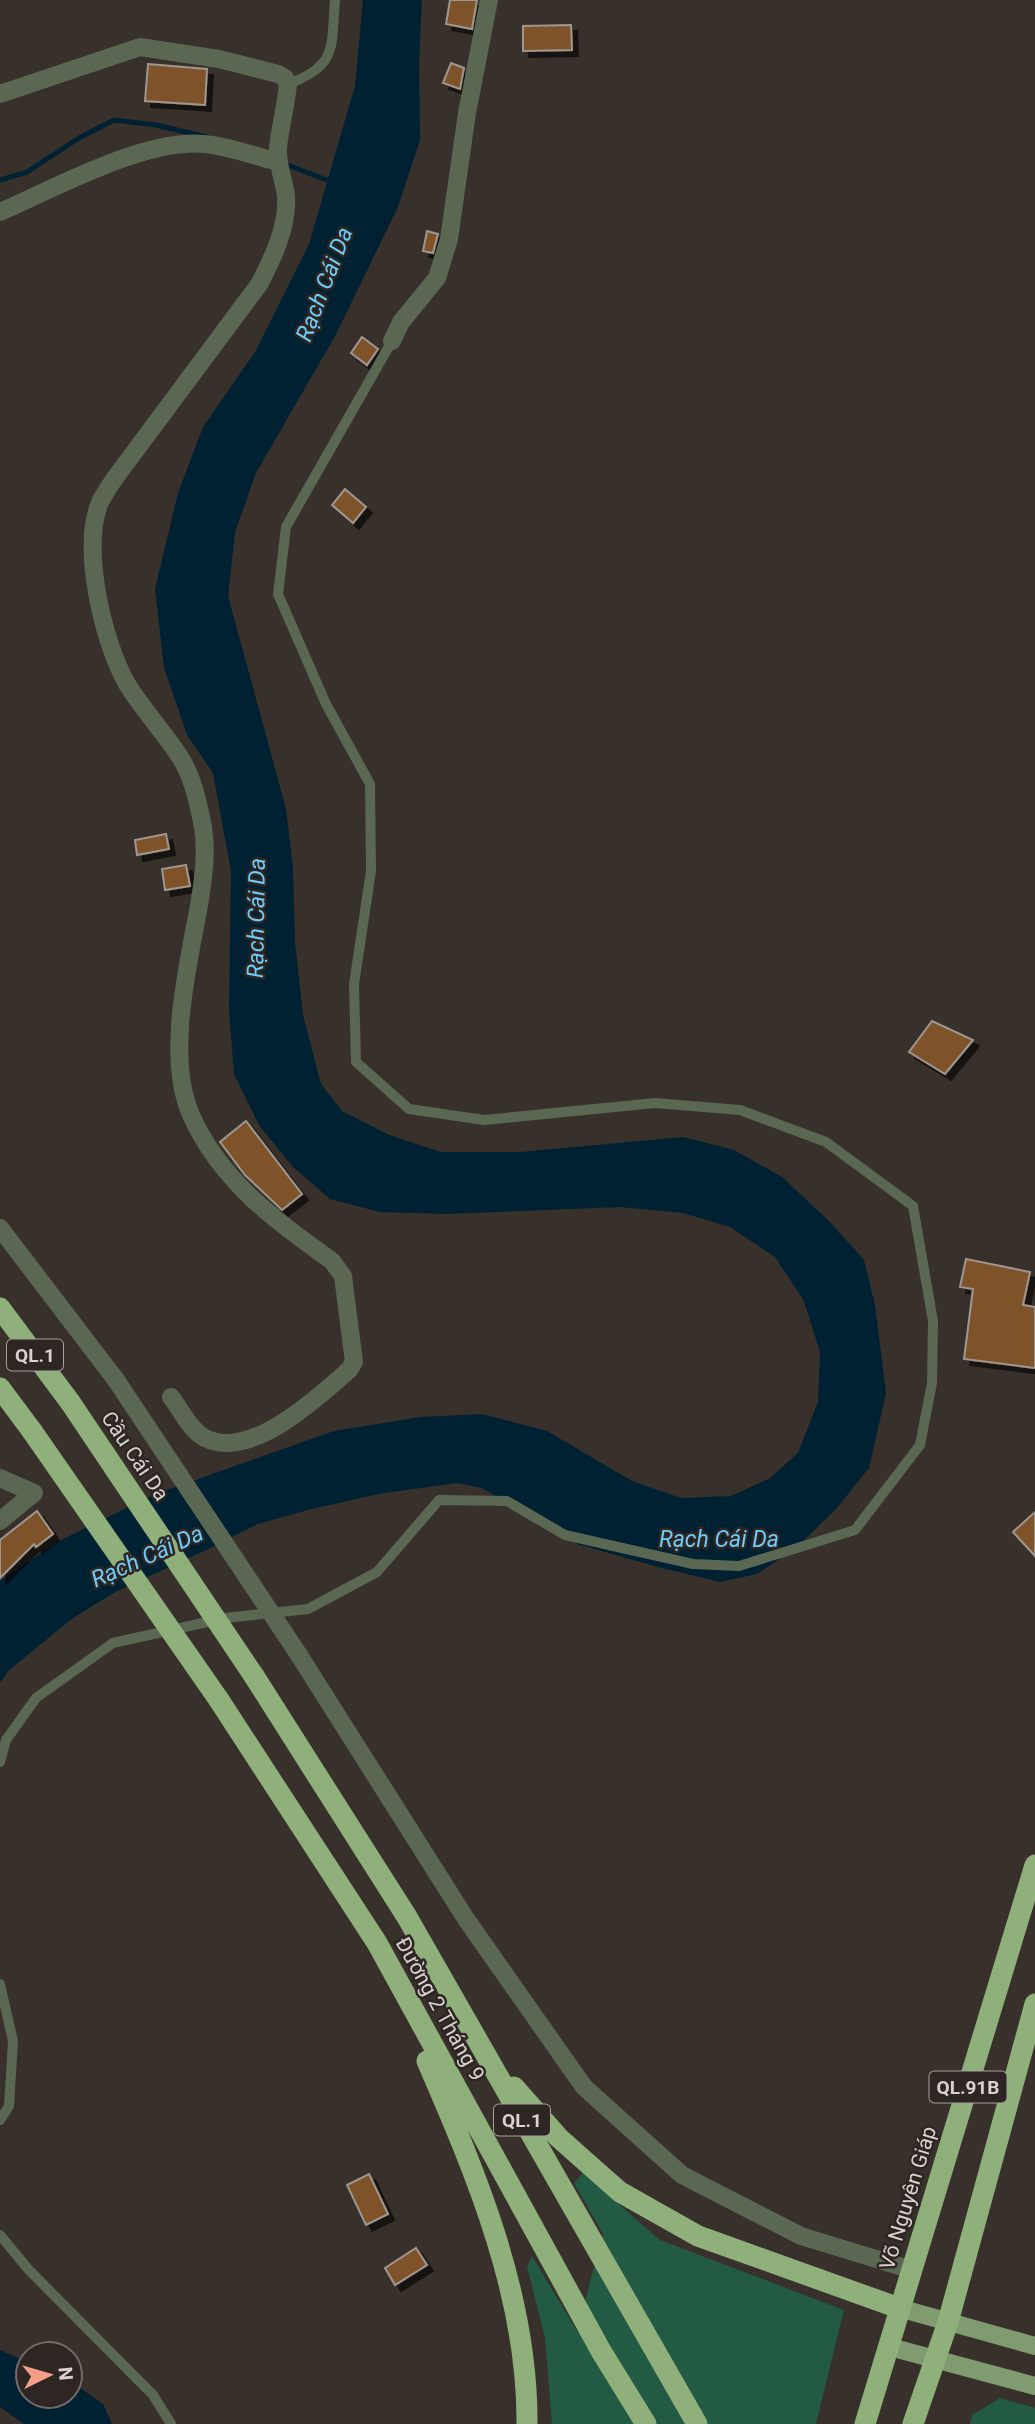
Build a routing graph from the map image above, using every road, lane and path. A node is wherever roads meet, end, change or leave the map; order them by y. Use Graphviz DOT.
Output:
graph roads {
  1 [pos="335,0"];
  2 [pos="489,0"];
  3 [pos="288,85"];
  4 [pos="0,94"];
  5 [pos="278,162"];
  6 [pos="0,212"];
  7 [pos="392,341"];
  8 [pos="0,1228"];
  9 [pos="0,1308"];
  10 [pos="0,1388"];
  11 [pos="171,1396"];
  12 [pos="0,1478"];
  13 [pos="0,1521"];
  14 [pos="254,1676"];
  15 [pos="0,1762"];
  16 [pos="1035,1865"];
  17 [pos="407,1917"];
  18 [pos="377,1943"];
  19 [pos="0,1983"];
  20 [pos="1035,2004"];
  21 [pos="0,2120"];
  22 [pos="0,2235"];
  23 [pos="912,2270"];
  24 [pos="899,2308"];
  25 [pos="948,2322"];
  26 [pos="1035,2346"];
  27 [pos="890,2347"];
  28 [pos="934,2359"];
  29 [pos="1035,2386"];
  30 [pos="171,2424"];
  31 [pos="527,2424"];
  32 [pos="646,2424"];
  33 [pos="696,2424"];
  34 [pos="865,2424"];
  35 [pos="913,2424"];
  1 -- 3 [label="lane"];
  2 -- 7 [label="street"];
  3 -- 4 [label="street"];
  3 -- 5 [label="street"];
  5 -- 6 [label="street"];
  5 -- 11 [label="street"];
  7 -- 15 [label="lane"];
  8 -- 23 [label="street, bridge"];
  9 -- 14 [label="highway, Cầu Cái Da / QL.1, bridge"];
  10 -- 18 [label="highway, Đường 2 Tháng 9 / QL.1, bridge"];
  12 -- 13 [label="street"];
  14 -- 17 [label="highway, Đường 2 Tháng 9 / QL.1"];
  16 -- 23 [label="highway, Võ Nguyên Giáp / QL.91B"];
  17 -- 24 [label="highway"];
  17 -- 33 [label="highway, Đường 2 Tháng 9 / QL.1"];
  18 -- 31 [label="highway"];
  18 -- 32 [label="highway, Đường 2 Tháng 9 / QL.1"];
  19 -- 21 [label="lane"];
  20 -- 25 [label="highway, QL.91B"];
  22 -- 30 [label="lane"];
  23 -- 24 [label="highway, Võ Nguyên Giáp / QL.91B"];
  24 -- 25 [label="main road"];
  24 -- 27 [label="highway, Võ Nguyên Giáp / QL.91B"];
  25 -- 26 [label="main road"];
  25 -- 28 [label="highway, QL.91B"];
  27 -- 28 [label="main road"];
  27 -- 34 [label="highway, Võ Nguyên Giáp / QL.91B"];
  28 -- 29 [label="main road"];
  28 -- 35 [label="highway, QL.91B"];
}
